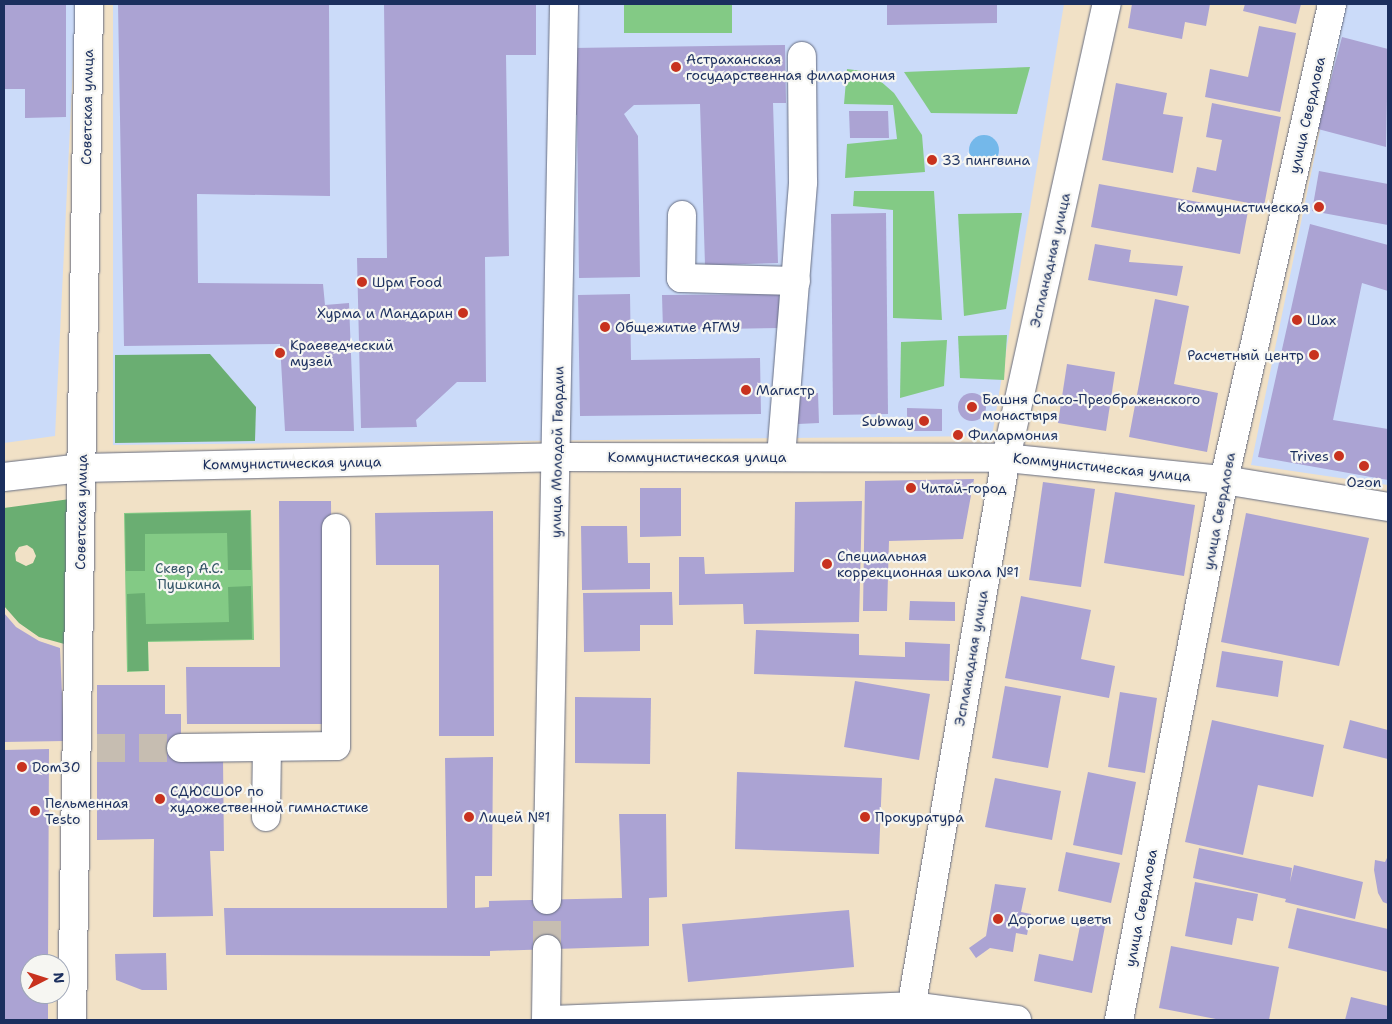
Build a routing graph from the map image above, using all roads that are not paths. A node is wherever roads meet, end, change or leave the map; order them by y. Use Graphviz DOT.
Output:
graph roads {
  1 [pos="89,4"];
  2 [pos="564,4"];
  3 [pos="1107,4"];
  4 [pos="1332,4"];
  5 [pos="802,56"];
  6 [pos="682,215"];
  7 [pos="796,281"];
  8 [pos="557,456"];
  9 [pos="781,457"];
  10 [pos="1006,458"];
  11 [pos="82,468"];
  12 [pos="4,477"];
  13 [pos="1224,480"];
  14 [pos="1388,507"];
  15 [pos="336,528"];
  16 [pos="266,747"];
  17 [pos="181,748"];
  18 [pos="266,817"];
  19 [pos="547,900"];
  20 [pos="547,949"];
  21 [pos="910,1013"];
  22 [pos="72,1020"];
  23 [pos="546,1020"];
  24 [pos="552,1020"];
  25 [pos="1017,1020"];
  26 [pos="1119,1020"];
  1 -- 11 [label="street, Советская улица"];
  2 -- 8 [label="street, улица Молодой Гвардии"];
  3 -- 10 [label="street, Эспланадная улица"];
  4 -- 13 [label="street, улица Свердлова"];
  5 -- 7 [label="street"];
  6 -- 7 [label="street"];
  7 -- 9 [label="street"];
  8 -- 9 [label="street, Коммунистическая улица"];
  8 -- 11 [label="street, Коммунистическая улица"];
  8 -- 19 [label="street, улица Молодой Гвардии"];
  9 -- 10 [label="street, Коммунистическая улица"];
  10 -- 13 [label="street, Коммунистическая улица"];
  10 -- 21 [label="street, Эспланадная улица"];
  11 -- 12 [label="street, Коммунистическая улица"];
  11 -- 22 [label="street, Советская улица"];
  13 -- 14 [label="street, Коммунистическая улица"];
  13 -- 26 [label="street, улица Свердлова"];
  15 -- 16 [label="street"];
  16 -- 17 [label="street"];
  16 -- 18 [label="street"];
  20 -- 23 [label="street"];
  21 -- 24 [label="street"];
  21 -- 25 [label="street"];
}
